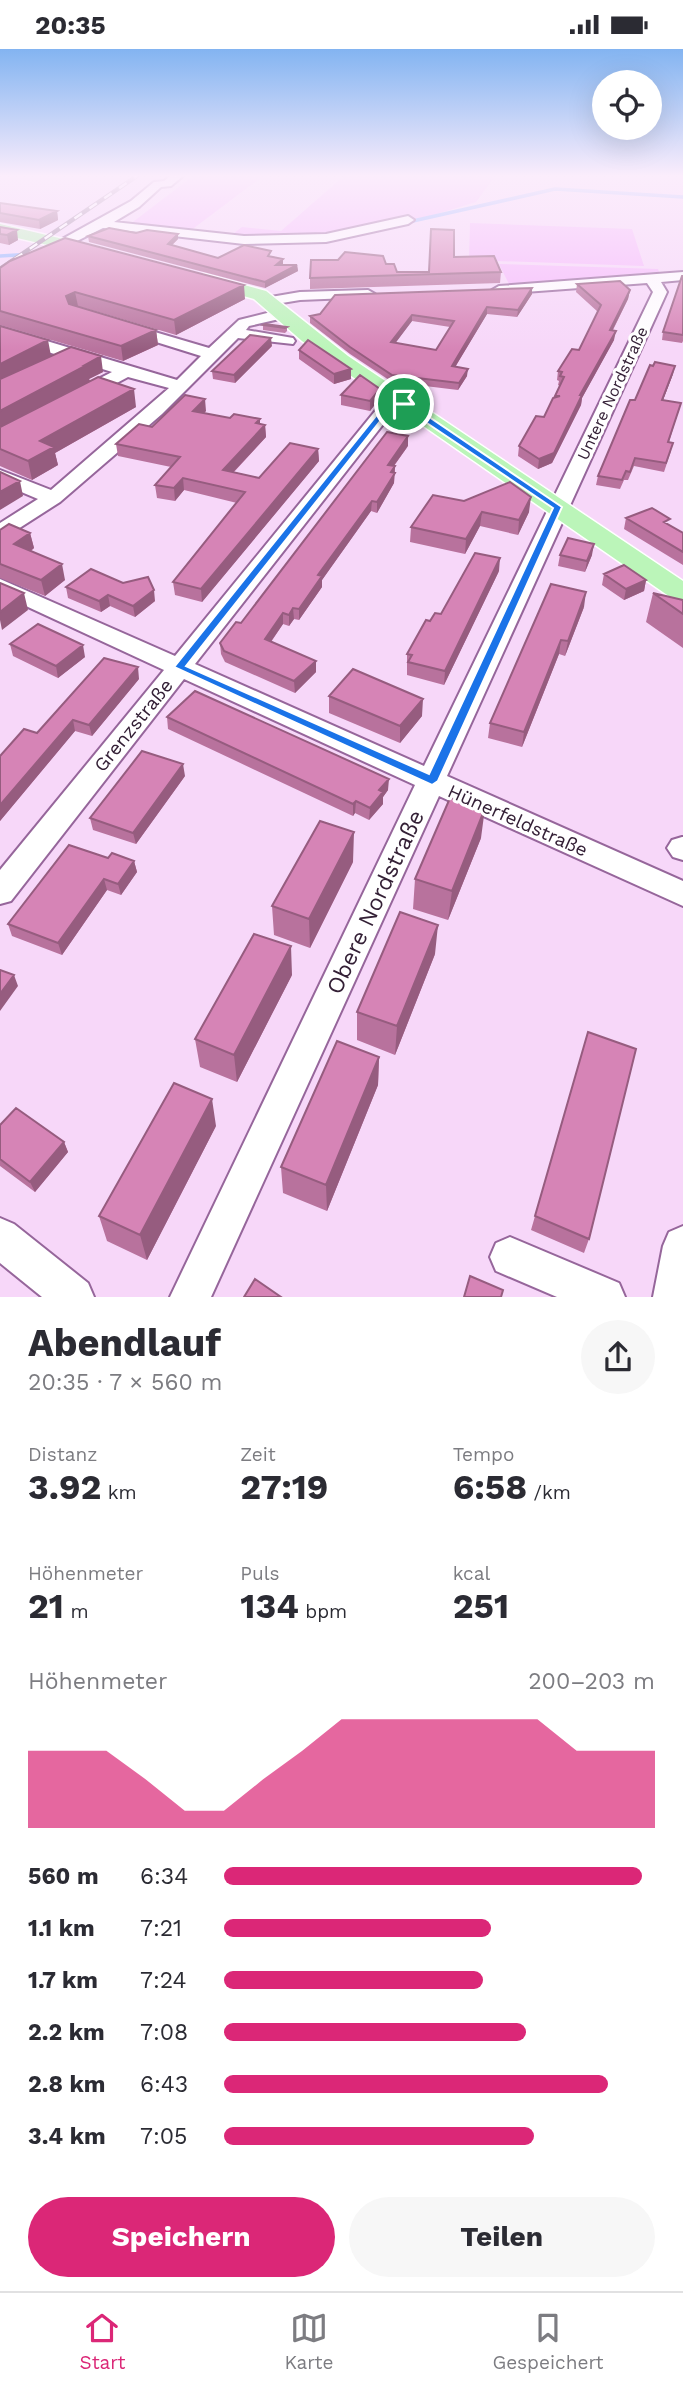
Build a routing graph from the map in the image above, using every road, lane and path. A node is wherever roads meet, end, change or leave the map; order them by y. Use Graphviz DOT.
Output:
graph roads {
  1 [pos="23,234"];
  2 [pos="80,234"];
  3 [pos="193,234"];
  4 [pos="339,234"];
  5 [pos="62,243"];
  6 [pos="107,254"];
  7 [pos="683,276"];
  8 [pos="194,277"];
  9 [pos="652,279"];
  10 [pos="488,290"];
  11 [pos="378,294"];
  12 [pos="276,308"];
  13 [pos="116,324"];
  14 [pos="0,332"];
  15 [pos="233,333"];
  16 [pos="287,341"];
  17 [pos="72,354"];
  18 [pos="212,354"];
  19 [pos="48,366"];
  20 [pos="126,370"];
  21 [pos="180,386"];
  22 [pos="404,404"];
  23 [pos="58,407"];
  24 [pos="0,476"];
  25 [pos="53,498"];
  26 [pos="558,507"];
  27 [pos="0,532"];
  28 [pos="0,586"];
  29 [pos="683,593"];
  30 [pos="179,667"];
  31 [pos="432,781"];
  32 [pos="0,892"];
  33 [pos="683,894"];
  34 [pos="0,1238"];
  35 [pos="683,1246"];
  36 [pos="510,1257"];
  37 [pos="74,1297"];
  38 [pos="190,1297"];
  39 [pos="605,1297"];
  40 [pos="673,1297"];
  1 -- 5 [label="main road"];
  2 -- 5 [label="street"];
  3 -- 4 [label="street"];
  5 -- 6 [label="main road"];
  7 -- 9 [label="street"];
  8 -- 12 [label="main road"];
  9 -- 10 [label="street"];
  9 -- 26 [label="street, Untere Nordstraße"];
  11 -- 12 [label="street"];
  12 -- 15 [label="street"];
  12 -- 22 [label="main road"];
  13 -- 18 [label="street"];
  14 -- 17 [label="street"];
  15 -- 16 [label="street"];
  15 -- 18 [label="street"];
  17 -- 19 [label="street"];
  17 -- 20 [label="street"];
  18 -- 21 [label="street"];
  20 -- 21 [label="street"];
  20 -- 23 [label="street"];
  21 -- 25 [label="street"];
  22 -- 26 [label="main road"];
  22 -- 30 [label="street, Grenzstraße"];
  24 -- 25 [label="street"];
  25 -- 27 [label="street"];
  26 -- 29 [label="main road"];
  26 -- 31 [label="street, Obere Nordstraße"];
  28 -- 30 [label="street, Hünerfeldstraße"];
  30 -- 31 [label="street, Hünerfeldstraße"];
  30 -- 32 [label="street, Grenzstraße"];
  31 -- 33 [label="street, Hünerfeldstraße"];
  31 -- 38 [label="street, Obere Nordstraße"];
  34 -- 37 [label="street"];
  35 -- 40 [label="street"];
  36 -- 39 [label="street"];
}
